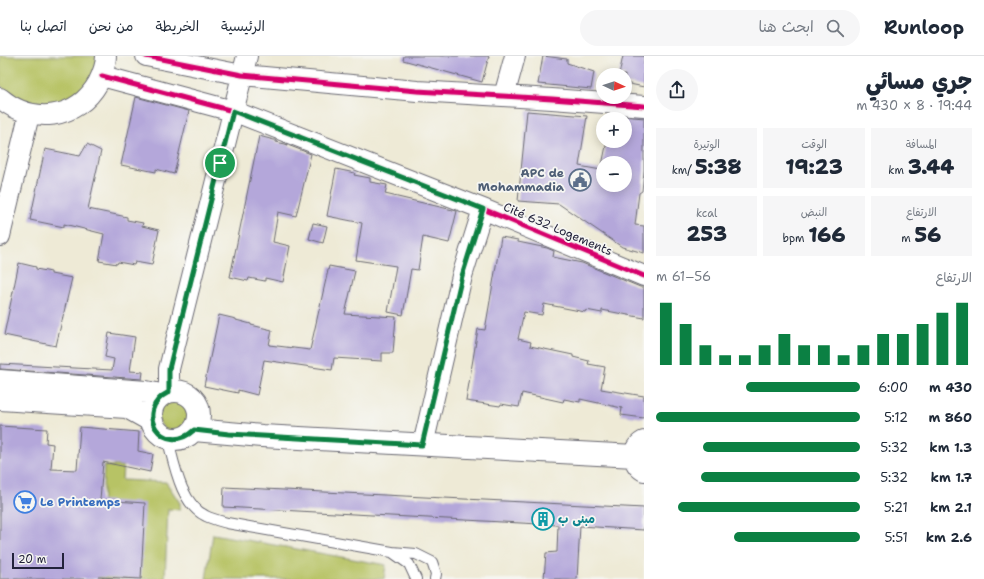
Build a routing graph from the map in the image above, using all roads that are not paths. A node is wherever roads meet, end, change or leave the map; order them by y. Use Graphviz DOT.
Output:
graph roads {
  1 [pos="106,56"];
  2 [pos="146,56"];
  3 [pos="247,56"];
  4 [pos="515,56"];
  5 [pos="102,76"];
  6 [pos="242,76"];
  7 [pos="504,96"];
  8 [pos="0,98"];
  9 [pos="644,106"];
  10 [pos="233,111"];
  11 [pos="29,114"];
  12 [pos="483,209"];
  13 [pos="0,236"];
  14 [pos="644,276"];
  15 [pos="0,381"];
  16 [pos="165,394"];
  17 [pos="0,399"];
  18 [pos="152,421"];
  19 [pos="194,430"];
  20 [pos="167,437"];
  21 [pos="422,445"];
  22 [pos="641,456"];
  23 [pos="392,552"];
  24 [pos="416,579"];
  25 [pos="435,579"];
  1 -- 5 [label="street"];
  2 -- 6 [label="street"];
  3 -- 6 [label="street"];
  4 -- 7 [label="street"];
  5 -- 10 [label="street, Cité 632 Logements"];
  5 -- 11 [label="street"];
  6 -- 7 [label="street"];
  6 -- 10 [label="street"];
  7 -- 9 [label="street"];
  8 -- 11 [label="street"];
  10 -- 12 [label="street, Cité 632 Logements"];
  10 -- 16 [label="street"];
  11 -- 13 [label="street"];
  12 -- 14 [label="street, Cité 632 Logements"];
  12 -- 21 [label="street"];
  15 -- 16 [label="street"];
  16 -- 18 [label="street"];
  16 -- 19 [label="street"];
  17 -- 18 [label="street"];
  18 -- 20 [label="street"];
  19 -- 20 [label="street"];
  19 -- 21 [label="street"];
  20 -- 23 [label="lane"];
  21 -- 22 [label="street"];
  23 -- 24 [label="lane"];
  23 -- 25 [label="lane"];
}
